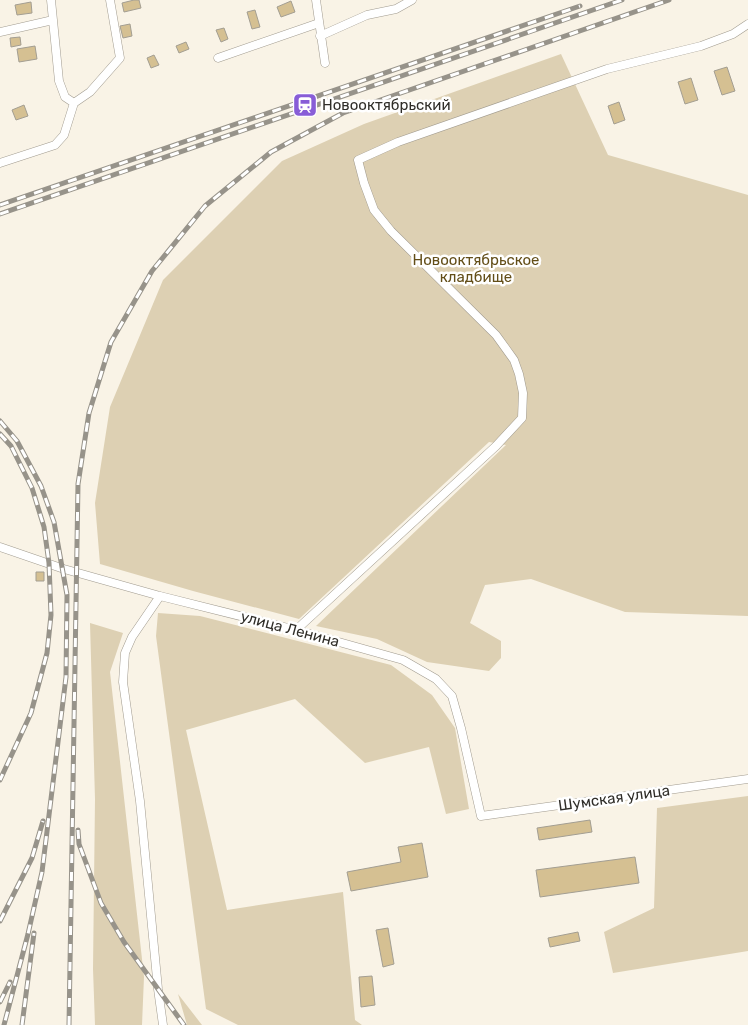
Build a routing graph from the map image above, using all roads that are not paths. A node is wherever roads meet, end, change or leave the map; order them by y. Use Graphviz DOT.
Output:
graph roads {
  1 [pos="51,0"];
  2 [pos="110,0"];
  3 [pos="316,0"];
  4 [pos="412,0"];
  5 [pos="53,20"];
  6 [pos="319,23"];
  7 [pos="748,24"];
  8 [pos="0,32"];
  9 [pos="320,36"];
  10 [pos="218,58"];
  11 [pos="324,63"];
  12 [pos="74,103"];
  13 [pos="0,163"];
  14 [pos="0,547"];
  15 [pos="160,596"];
  16 [pos="296,630"];
  17 [pos="748,779"];
  18 [pos="481,816"];
  19 [pos="163,1025"];
  1 -- 5 [label="street"];
  2 -- 12 [label="street"];
  3 -- 6 [label="street"];
  4 -- 9 [label="street"];
  5 -- 8 [label="street"];
  5 -- 12 [label="street"];
  6 -- 9 [label="street"];
  6 -- 10 [label="street"];
  7 -- 16 [label="street"];
  9 -- 11 [label="street"];
  12 -- 13 [label="street"];
  14 -- 15 [label="street, улица Ленина"];
  15 -- 16 [label="street, улица Ленина"];
  15 -- 19 [label="street"];
  16 -- 18 [label="street, улица Ленина"];
  17 -- 18 [label="street, Шумская улица"];
}
